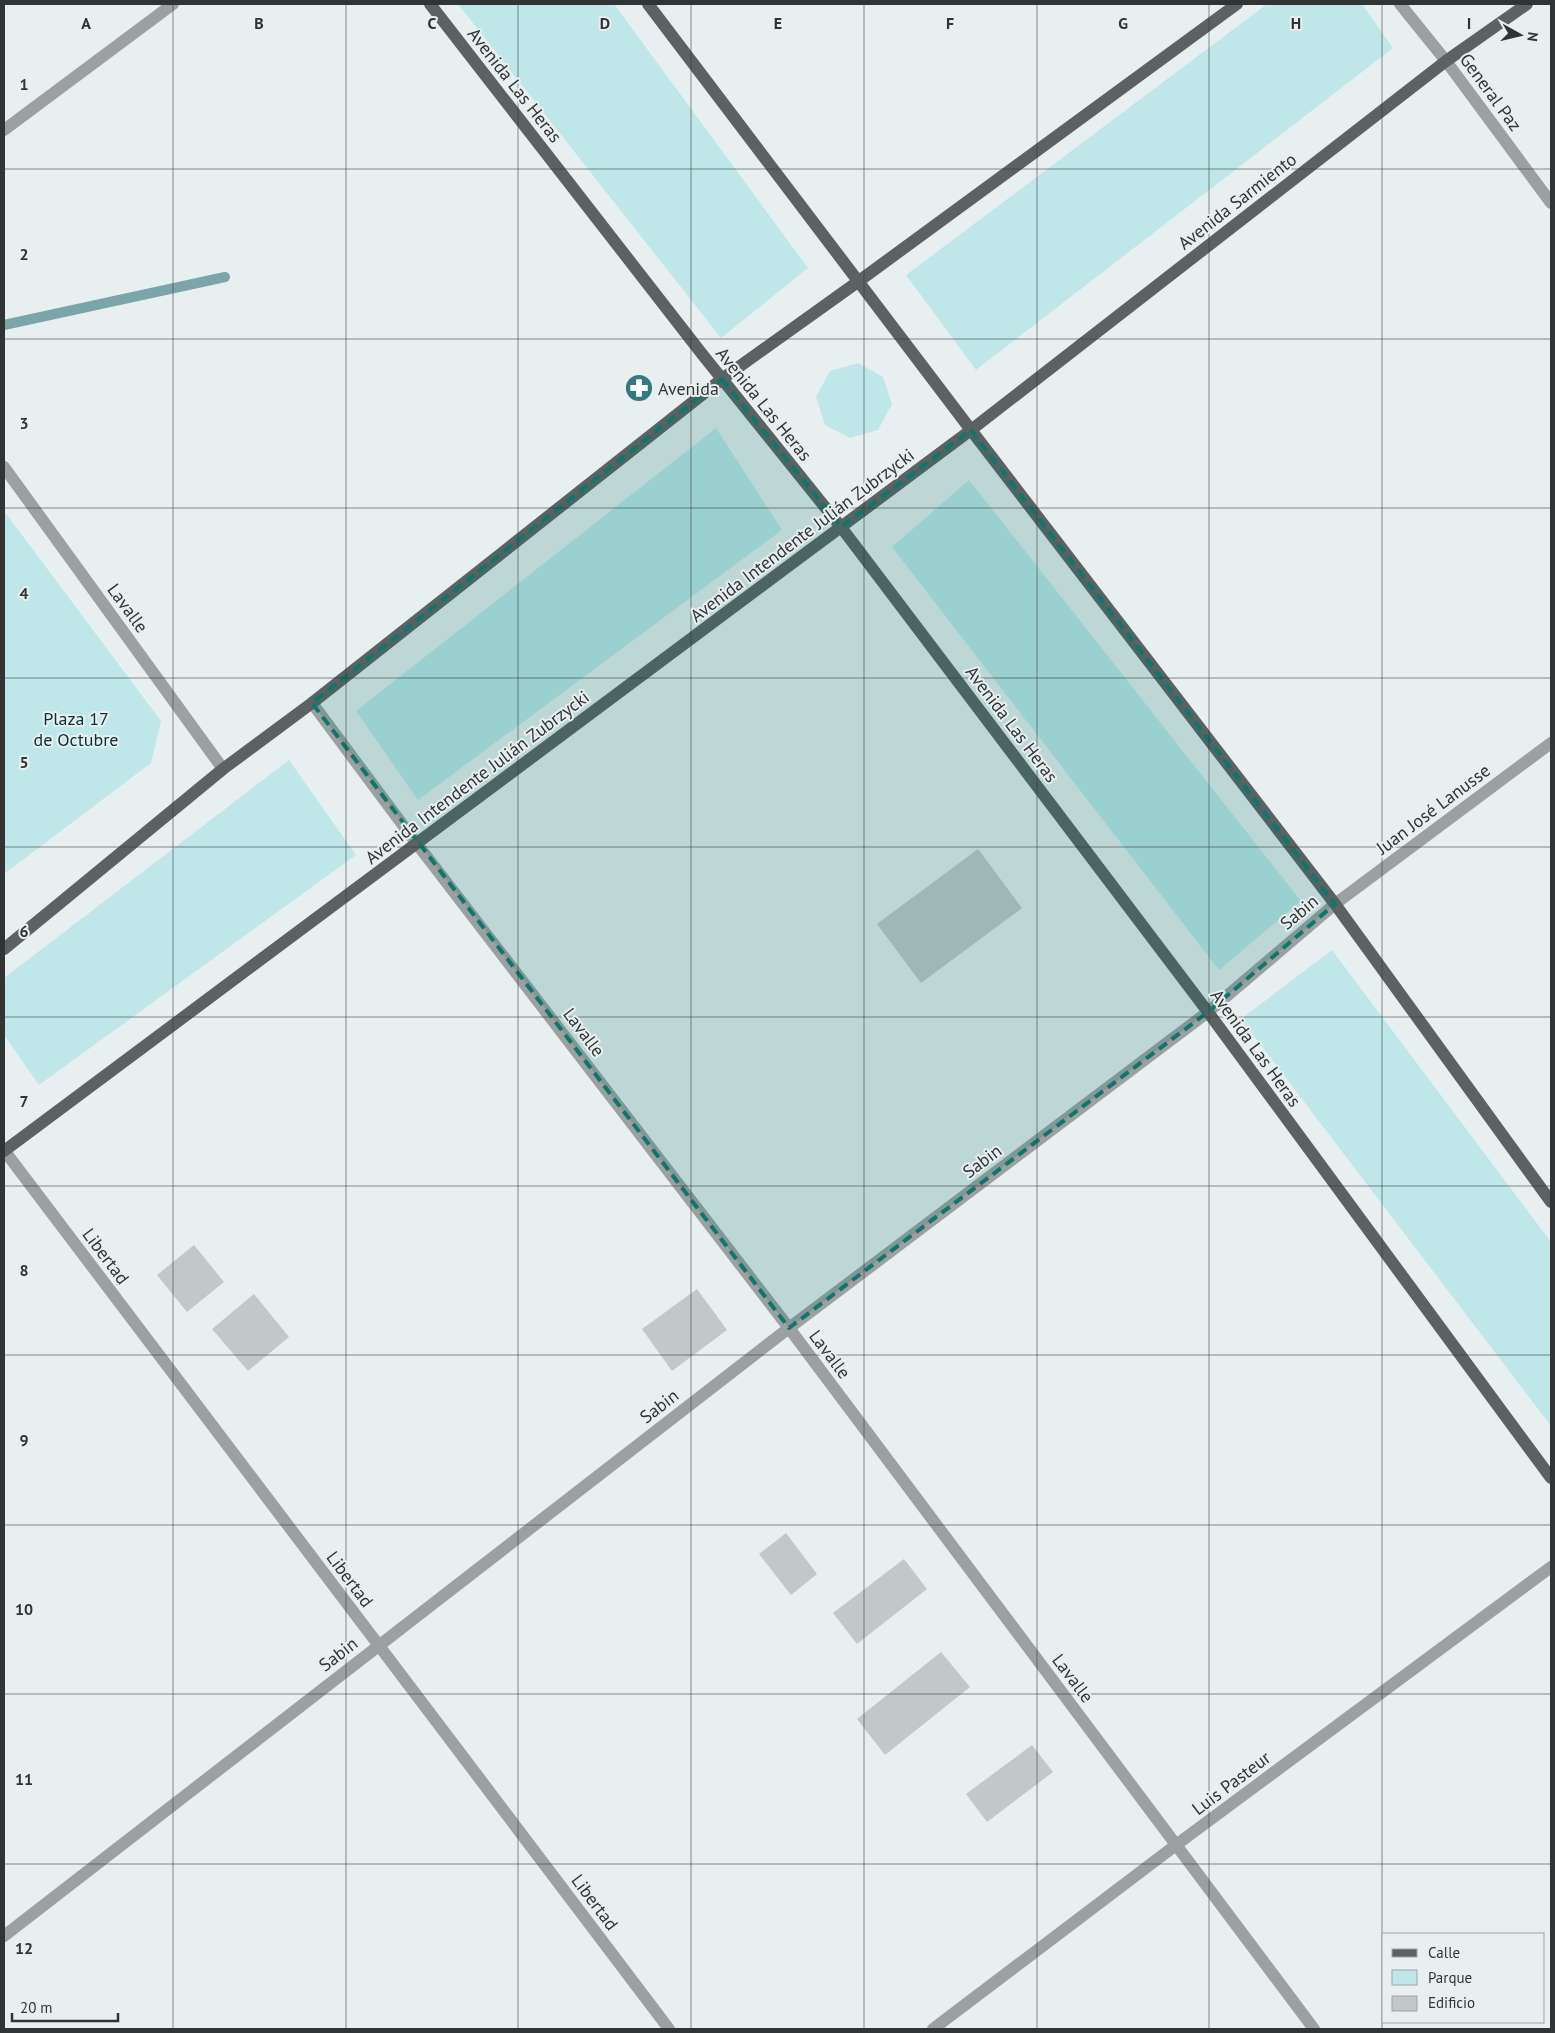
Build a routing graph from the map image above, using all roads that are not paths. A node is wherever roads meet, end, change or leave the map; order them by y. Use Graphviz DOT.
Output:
graph roads {
  1 [pos="173,4"];
  2 [pos="430,4"];
  3 [pos="648,4"];
  4 [pos="1236,4"];
  5 [pos="1400,4"];
  6 [pos="1527,4"];
  7 [pos="1446,61"];
  8 [pos="4,130"];
  9 [pos="1551,203"];
  10 [pos="859,281"];
  11 [pos="722,379"];
  12 [pos="971,430"];
  13 [pos="4,467"];
  14 [pos="840,527"];
  15 [pos="312,703"];
  16 [pos="1551,742"];
  17 [pos="224,769"];
  18 [pos="417,844"];
  19 [pos="1335,904"];
  20 [pos="4,950"];
  21 [pos="1208,1012"];
  22 [pos="4,1151"];
  23 [pos="1551,1202"];
  24 [pos="789,1328"];
  25 [pos="1551,1478"];
  26 [pos="1551,1567"];
  27 [pos="378,1645"];
  28 [pos="1176,1845"];
  29 [pos="4,1936"];
  30 [pos="669,2029"];
  31 [pos="933,2029"];
  32 [pos="1314,2029"];
  1 -- 8 [label="street"];
  2 -- 11 [label="main road, Avenida Las Heras"];
  3 -- 10 [label="main road"];
  4 -- 10 [label="main road"];
  5 -- 7 [label="street, General Paz"];
  6 -- 7 [label="main road, Avenida Sarmiento"];
  7 -- 9 [label="street, General Paz"];
  7 -- 12 [label="main road, Avenida Sarmiento"];
  10 -- 11 [label="main road"];
  10 -- 12 [label="main road"];
  11 -- 14 [label="main road, Avenida Las Heras"];
  11 -- 15 [label="main road"];
  12 -- 14 [label="main road, Avenida Intendente Julián Zubrzycki"];
  12 -- 19 [label="main road"];
  13 -- 17 [label="street, Lavalle"];
  14 -- 18 [label="main road, Avenida Intendente Julián Zubrzycki"];
  14 -- 21 [label="main road, Avenida Las Heras"];
  15 -- 17 [label="main road"];
  15 -- 18 [label="street, Lavalle"];
  16 -- 19 [label="street, Juan José Lanusse"];
  17 -- 20 [label="main road"];
  18 -- 22 [label="main road, Avenida Intendente Julián Zubrzycki"];
  18 -- 24 [label="street, Lavalle"];
  19 -- 21 [label="street, Sabin"];
  19 -- 23 [label="main road"];
  21 -- 24 [label="street, Sabin"];
  21 -- 25 [label="main road, Avenida Las Heras"];
  22 -- 27 [label="street, Libertad"];
  24 -- 27 [label="street, Sabin"];
  24 -- 28 [label="street, Lavalle"];
  26 -- 28 [label="street, Luis Pasteur"];
  27 -- 29 [label="street, Sabin"];
  27 -- 30 [label="street, Libertad"];
  28 -- 31 [label="street, Luis Pasteur"];
  28 -- 32 [label="street, Lavalle"];
}
